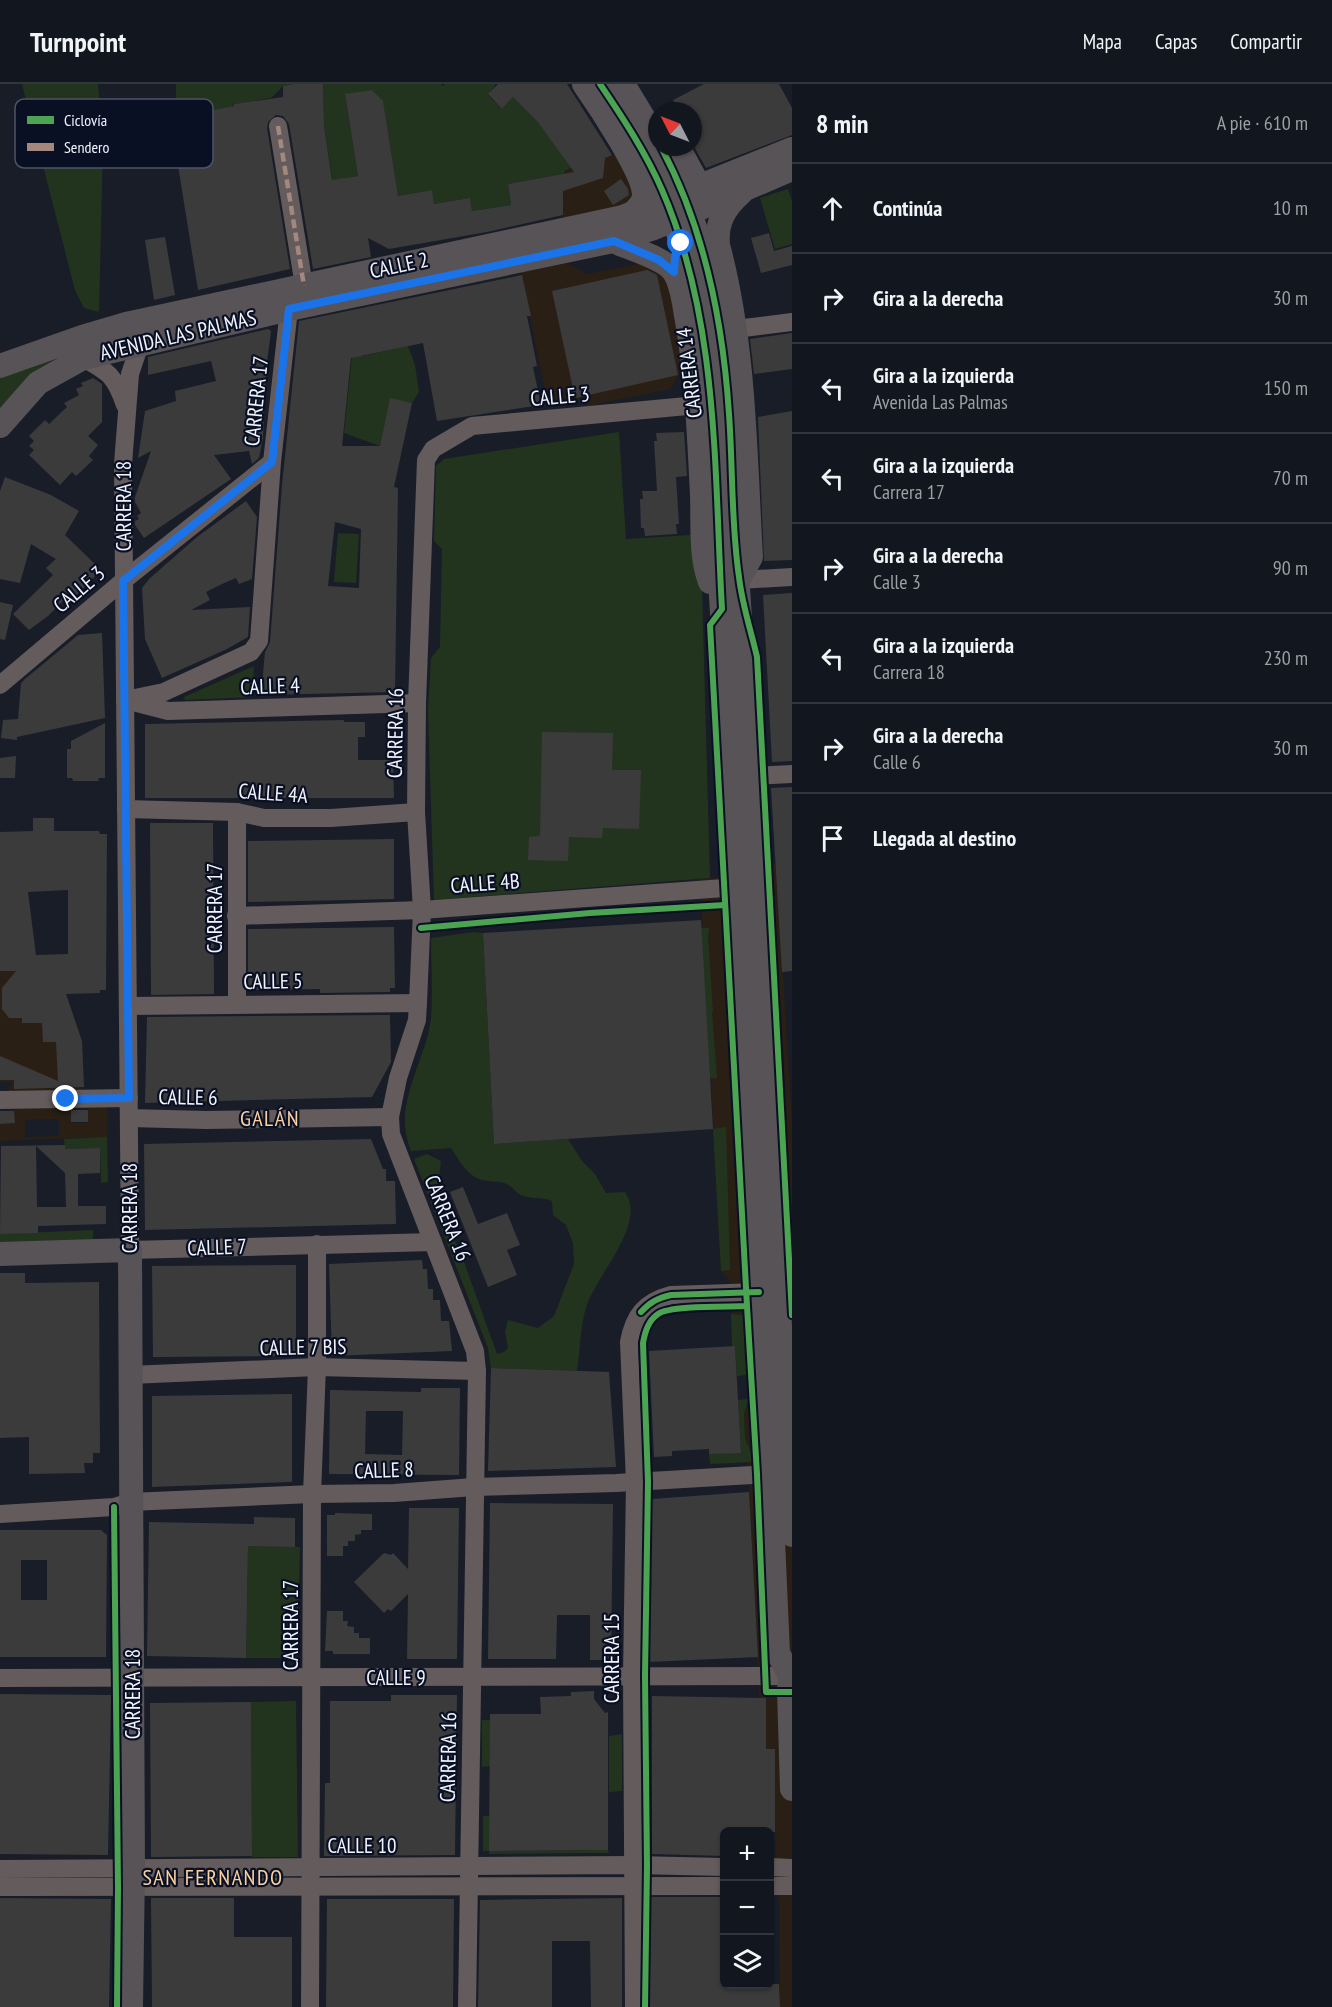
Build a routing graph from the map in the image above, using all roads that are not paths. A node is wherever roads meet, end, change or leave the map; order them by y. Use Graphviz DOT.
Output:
graph roads {
  1 [pos="584,84"];
  2 [pos="600,84"];
  3 [pos="623,84"];
  4 [pos="640,84"];
  5 [pos="651,102"];
  6 [pos="648,125"];
  7 [pos="278,126"];
  8 [pos="792,148"];
  9 [pos="666,156"];
  10 [pos="668,156"];
  11 [pos="683,156"];
  12 [pos="630,159"];
  13 [pos="792,169"];
  14 [pos="747,188"];
  15 [pos="704,196"];
  16 [pos="632,214"];
  17 [pos="614,241"];
  18 [pos="718,245"];
  19 [pos="674,272"];
  20 [pos="304,286"];
  21 [pos="289,309"];
  22 [pos="792,322"];
  23 [pos="736,329"];
  24 [pos="140,344"];
  25 [pos="83,358"];
  26 [pos="0,366"];
  27 [pos="698,405"];
  28 [pos="126,410"];
  29 [pos="0,426"];
  30 [pos="433,449"];
  31 [pos="272,462"];
  32 [pos="731,566"];
  33 [pos="792,577"];
  34 [pos="123,581"];
  35 [pos="722,609"];
  36 [pos="0,685"];
  37 [pos="180,685"];
  38 [pos="125,700"];
  39 [pos="417,703"];
  40 [pos="178,711"];
  41 [pos="792,774"];
  42 [pos="750,776"];
  43 [pos="126,809"];
  44 [pos="237,812"];
  45 [pos="416,812"];
  46 [pos="738,887"];
  47 [pos="422,910"];
  48 [pos="236,916"];
  49 [pos="418,1003"];
  50 [pos="237,1004"];
  51 [pos="128,1006"];
  52 [pos="129,1098"];
  53 [pos="0,1100"];
  54 [pos="390,1117"];
  55 [pos="129,1118"];
  56 [pos="433,1242"];
  57 [pos="317,1244"];
  58 [pos="130,1250"];
  59 [pos="0,1254"];
  60 [pos="784,1257"];
  61 [pos="759,1292"];
  62 [pos="317,1367"];
  63 [pos="477,1371"];
  64 [pos="130,1374"];
  65 [pos="783,1471"];
  66 [pos="635,1482"];
  67 [pos="474,1487"];
  68 [pos="312,1494"];
  69 [pos="130,1502"];
  70 [pos="0,1514"];
  71 [pos="792,1535"];
  72 [pos="791,1674"];
  73 [pos="632,1676"];
  74 [pos="313,1677"];
  75 [pos="471,1677"];
  76 [pos="0,1678"];
  77 [pos="132,1678"];
  78 [pos="792,1789"];
  79 [pos="634,1865"];
  80 [pos="312,1867"];
  81 [pos="469,1867"];
  82 [pos="720,1867"];
  83 [pos="774,1867"];
  84 [pos="792,1868"];
  85 [pos="0,1869"];
  86 [pos="133,1877"];
  87 [pos="469,1885"];
  88 [pos="635,1885"];
  89 [pos="310,1886"];
  90 [pos="720,1886"];
  91 [pos="774,1886"];
  92 [pos="792,1886"];
  93 [pos="0,1887"];
  94 [pos="131,2007"];
  95 [pos="310,2007"];
  96 [pos="467,2007"];
  97 [pos="634,2007"];
  1 -- 12 [label="main road"];
  2 -- 32 [label="main road, CARRERA 14, bridge"];
  3 -- 6 [label="main road"];
  4 -- 5 [label="main road"];
  7 -- 20 [label="street"];
  8 -- 15 [label="main road, CALLE 2"];
  9 -- 32 [label="main road, CARRERA 14, bridge"];
  10 -- 12 [label="main road"];
  11 -- 15 [label="main road"];
  12 -- 16 [label="main road"];
  13 -- 14 [label="main road, AVENIDA LAS PALMAS"];
  14 -- 15 [label="main road, AVENIDA LAS PALMAS"];
  14 -- 18 [label="main road"];
  15 -- 16 [label="main road, CALLE 2"];
  15 -- 17 [label="main road, AVENIDA LAS PALMAS"];
  16 -- 20 [label="main road, CALLE 2"];
  17 -- 19 [label="main road"];
  17 -- 21 [label="main road, AVENIDA LAS PALMAS"];
  18 -- 19 [label="main road"];
  18 -- 23 [label="main road"];
  19 -- 27 [label="main road"];
  20 -- 26 [label="main road, CALLE 2"];
  21 -- 24 [label="main road, AVENIDA LAS PALMAS"];
  21 -- 31 [label="street, CARRERA 17"];
  22 -- 23 [label="street"];
  23 -- 32 [label="main road"];
  24 -- 25 [label="main road, AVENIDA LAS PALMAS"];
  24 -- 28 [label="street, CARRERA 18"];
  25 -- 28 [label="street, CARRERA 18"];
  25 -- 29 [label="main road, AVENIDA LAS PALMAS"];
  27 -- 30 [label="street, CALLE 3"];
  27 -- 35 [label="main road"];
  28 -- 34 [label="street, CARRERA 18"];
  30 -- 39 [label="street, CARRERA 16"];
  31 -- 34 [label="street, CALLE 3"];
  31 -- 37 [label="street, CARRERA 17"];
  32 -- 33 [label="street"];
  32 -- 35 [label="main road, CARRERA 14"];
  32 -- 42 [label="main road, CARRERA 14"];
  34 -- 36 [label="street, CALLE 3"];
  34 -- 38 [label="street, CARRERA 18"];
  35 -- 46 [label="main road, CARRERA 14"];
  37 -- 38 [label="street"];
  37 -- 40 [label="street"];
  38 -- 40 [label="street, CALLE 4"];
  38 -- 43 [label="street, CARRERA 18"];
  39 -- 40 [label="street, CALLE 4"];
  39 -- 45 [label="street, CARRERA 16"];
  41 -- 42 [label="street"];
  42 -- 60 [label="main road, CARRERA 14"];
  43 -- 44 [label="street, CALLE 4A"];
  43 -- 51 [label="street, CARRERA 18"];
  44 -- 45 [label="street, CALLE 4A"];
  44 -- 48 [label="street, CARRERA 17"];
  45 -- 47 [label="street, CARRERA 16"];
  46 -- 47 [label="street, CALLE 4B"];
  46 -- 61 [label="main road, CARRERA 14"];
  47 -- 48 [label="street, CALLE 4B"];
  47 -- 49 [label="street, CARRERA 16"];
  48 -- 50 [label="street, CARRERA 17"];
  49 -- 50 [label="street, CALLE 5"];
  49 -- 54 [label="street, CARRERA 16"];
  50 -- 51 [label="street, CALLE 5"];
  51 -- 52 [label="street, CARRERA 18"];
  52 -- 53 [label="street, CALLE 6"];
  52 -- 55 [label="street, CARRERA 18"];
  54 -- 55 [label="street, CALLE 6"];
  54 -- 56 [label="street, CARRERA 16"];
  55 -- 58 [label="street, CARRERA 18"];
  56 -- 57 [label="street, CALLE 7"];
  56 -- 63 [label="street, CARRERA 16"];
  57 -- 58 [label="street, CALLE 7"];
  57 -- 62 [label="street, CARRERA 17"];
  58 -- 59 [label="main road, CALLE 7"];
  58 -- 64 [label="main road, CARRERA 18"];
  60 -- 65 [label="main road, CARRERA 14"];
  61 -- 65 [label="main road, CARRERA 14"];
  61 -- 66 [label="street, CARRERA 15"];
  62 -- 63 [label="street, CALLE 7 BIS"];
  62 -- 64 [label="street, CALLE 7 BIS"];
  62 -- 68 [label="street, CARRERA 17"];
  63 -- 67 [label="street, CARRERA 16"];
  64 -- 69 [label="main road, CARRERA 18"];
  65 -- 66 [label="street, CALLE 8"];
  65 -- 71 [label="main road, CARRERA 14"];
  65 -- 72 [label="main road, CARRERA 14"];
  66 -- 67 [label="street, CALLE 8"];
  66 -- 73 [label="street, CARRERA 15"];
  67 -- 68 [label="street, CALLE 8"];
  67 -- 75 [label="street, CARRERA 16"];
  68 -- 69 [label="street, CALLE 8"];
  68 -- 74 [label="street, CARRERA 17"];
  69 -- 70 [label="street, CALLE 8"];
  69 -- 77 [label="main road, CARRERA 18"];
  72 -- 73 [label="street, CALLE 9"];
  72 -- 78 [label="main road, CARRERA 14"];
  73 -- 75 [label="street, CALLE 9"];
  73 -- 79 [label="street, CARRERA 15"];
  74 -- 75 [label="street, CALLE 9"];
  74 -- 77 [label="street, CALLE 9"];
  74 -- 80 [label="street, CARRERA 17"];
  75 -- 81 [label="street, CARRERA 16"];
  76 -- 77 [label="street, CALLE 9"];
  77 -- 86 [label="main road, CARRERA 18"];
  79 -- 81 [label="street, CALLE 10"];
  79 -- 82 [label="street, CALLE 10"];
  79 -- 88 [label="street, CARRERA 15"];
  80 -- 81 [label="street, CALLE 10"];
  80 -- 86 [label="street, CALLE 10"];
  80 -- 89 [label="street, CARRERA 17"];
  81 -- 87 [label="street, CARRERA 16"];
  83 -- 84 [label="street"];
  85 -- 86 [label="street, CALLE 10"];
  86 -- 89 [label="street, CALLE 10"];
  86 -- 93 [label="street, CALLE 10"];
  86 -- 94 [label="main road, CARRERA 18"];
  87 -- 88 [label="street, CALLE 10"];
  87 -- 89 [label="street, CALLE 10"];
  87 -- 96 [label="street, CARRERA 16"];
  88 -- 90 [label="street, CALLE 10"];
  88 -- 97 [label="street, CARRERA 15"];
  89 -- 95 [label="street, CARRERA 17"];
  91 -- 92 [label="street"];
}
